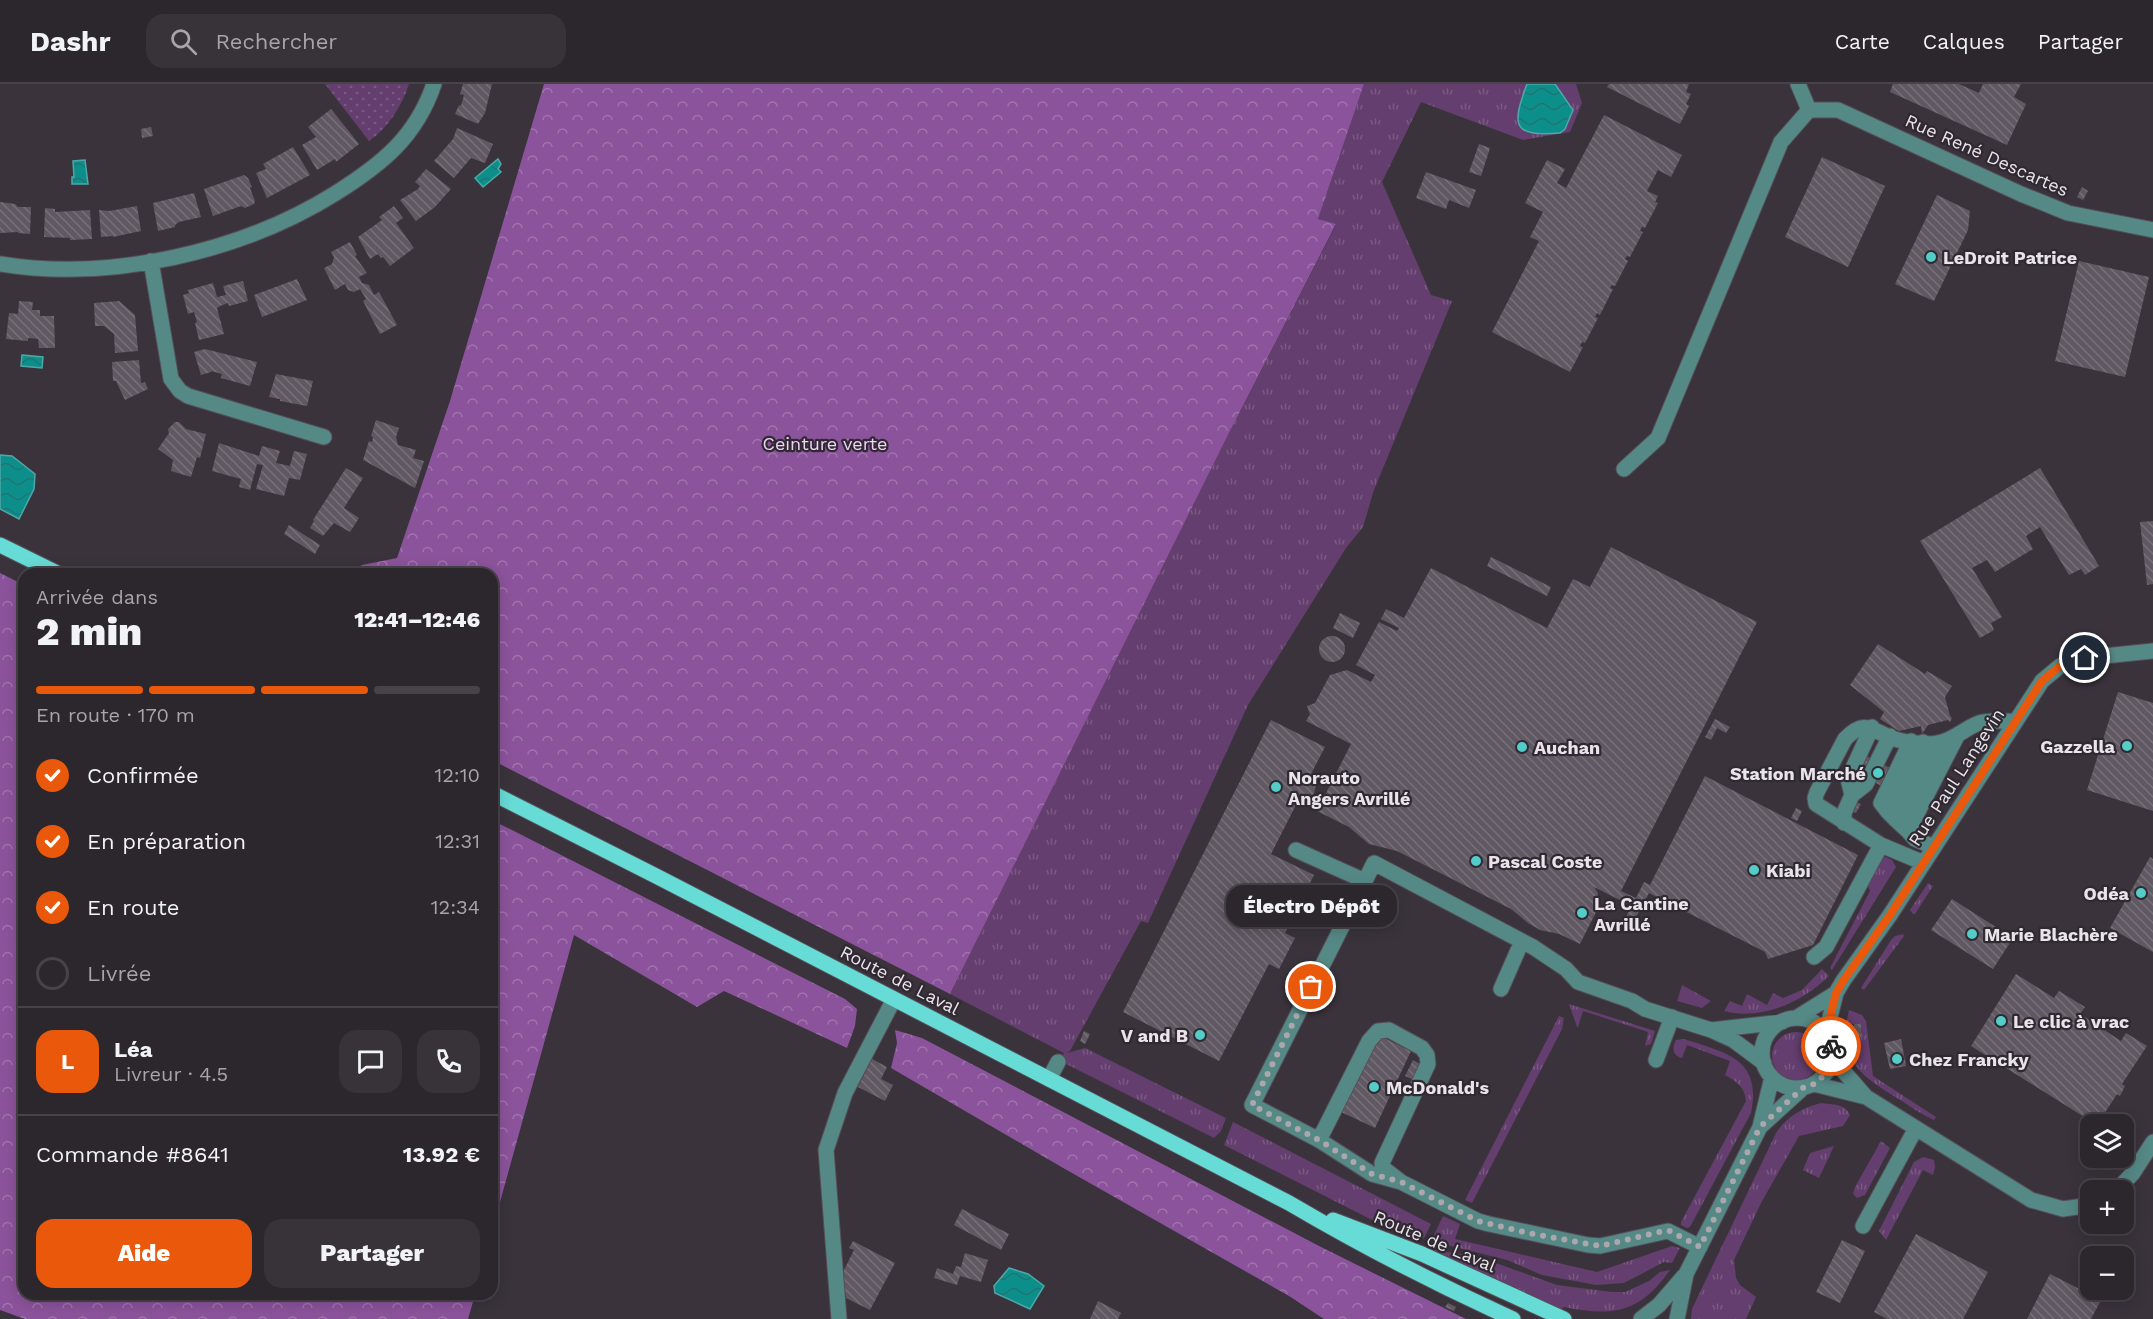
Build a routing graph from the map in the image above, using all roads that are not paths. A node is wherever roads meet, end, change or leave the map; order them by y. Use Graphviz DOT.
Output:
graph roads {
  1 [pos="434,84"];
  2 [pos="1798,84"];
  3 [pos="1809,110"];
  4 [pos="2153,230"];
  5 [pos="151,261"];
  6 [pos="0,264"];
  7 [pos="324,437"];
  8 [pos="1624,469"];
  9 [pos="0,545"];
  10 [pos="46,568"];
  11 [pos="2153,651"];
  12 [pos="2016,721"];
  13 [pos="1957,736"];
  14 [pos="1902,738"];
  15 [pos="498,797"];
  16 [pos="1893,817"];
  17 [pos="1844,823"];
  18 [pos="1881,845"];
  19 [pos="1934,847"];
  20 [pos="1296,850"];
  21 [pos="1924,863"];
  22 [pos="1365,881"];
  23 [pos="1522,941"];
  24 [pos="1814,957"];
  25 [pos="1501,989"];
  26 [pos="1836,993"];
  27 [pos="894,999"];
  28 [pos="1672,1017"];
  29 [pos="1789,1020"];
  30 [pos="1711,1030"];
  31 [pos="1826,1033"];
  32 [pos="1832,1058"];
  33 [pos="1656,1060"];
  34 [pos="1058,1062"];
  35 [pos="1764,1062"];
  36 [pos="1772,1077"];
  37 [pos="1049,1079"];
  38 [pos="1809,1085"];
  39 [pos="1866,1097"];
  40 [pos="1760,1127"];
  41 [pos="1916,1128"];
  42 [pos="1319,1140"];
  43 [pos="2153,1142"];
  44 [pos="2126,1180"];
  45 [pos="1401,1182"];
  46 [pos="1289,1203"];
  47 [pos="2080,1207"];
  48 [pos="1863,1226"];
  49 [pos="1700,1247"];
  50 [pos="1686,1274"];
  51 [pos="839,1319"];
  52 [pos="1513,1319"];
  53 [pos="1564,1319"];
  54 [pos="1641,1319"];
  55 [pos="1677,1319"];
  1 -- 5 [label="street"];
  2 -- 3 [label="street"];
  3 -- 4 [label="street, Rue René Descartes"];
  3 -- 8 [label="street"];
  5 -- 6 [label="street"];
  5 -- 7 [label="street"];
  9 -- 10 [label="main road"];
  11 -- 12 [label="street, Rue Paul Langevin"];
  12 -- 13 [label="street"];
  12 -- 19 [label="street, Rue Paul Langevin"];
  13 -- 14 [label="street"];
  13 -- 16 [label="street"];
  14 -- 16 [label="street"];
  14 -- 16 [label="street"];
  14 -- 17 [label="street"];
  14 -- 17 [label="street"];
  15 -- 27 [label="main road, Route de Laval"];
  16 -- 19 [label="street"];
  17 -- 18 [label="street"];
  18 -- 21 [label="street"];
  18 -- 24 [label="street"];
  19 -- 21 [label="street, Rue Paul Langevin"];
  20 -- 22 [label="street"];
  21 -- 26 [label="street, Rue Paul Langevin"];
  22 -- 23 [label="street"];
  22 -- 42 [label="street"];
  23 -- 25 [label="street"];
  23 -- 28 [label="street"];
  26 -- 29 [label="street, Rue Paul Langevin"];
  26 -- 31 [label="street, Rue Paul Langevin"];
  27 -- 37 [label="main road, Route de Laval"];
  27 -- 51 [label="street"];
  28 -- 30 [label="street"];
  28 -- 33 [label="street"];
  29 -- 30 [label="street"];
  29 -- 31 [label="street"];
  29 -- 35 [label="street"];
  30 -- 35 [label="street"];
  31 -- 32 [label="street"];
  32 -- 38 [label="street"];
  32 -- 39 [label="street"];
  34 -- 37 [label="street"];
  35 -- 36 [label="street"];
  36 -- 38 [label="street"];
  36 -- 40 [label="street"];
  37 -- 46 [label="main road, Route de Laval"];
  38 -- 39 [label="street"];
  38 -- 40 [label="street"];
  39 -- 41 [label="street"];
  40 -- 49 [label="street"];
  41 -- 47 [label="street"];
  41 -- 48 [label="street"];
  42 -- 45 [label="street"];
  42 -- 45 [label="street"];
  43 -- 44 [label="street"];
  45 -- 49 [label="street"];
  46 -- 52 [label="main road, Route de Laval"];
  46 -- 53 [label="main road, Route de Laval"];
  49 -- 50 [label="street"];
  50 -- 54 [label="street"];
  50 -- 55 [label="street"];
}
